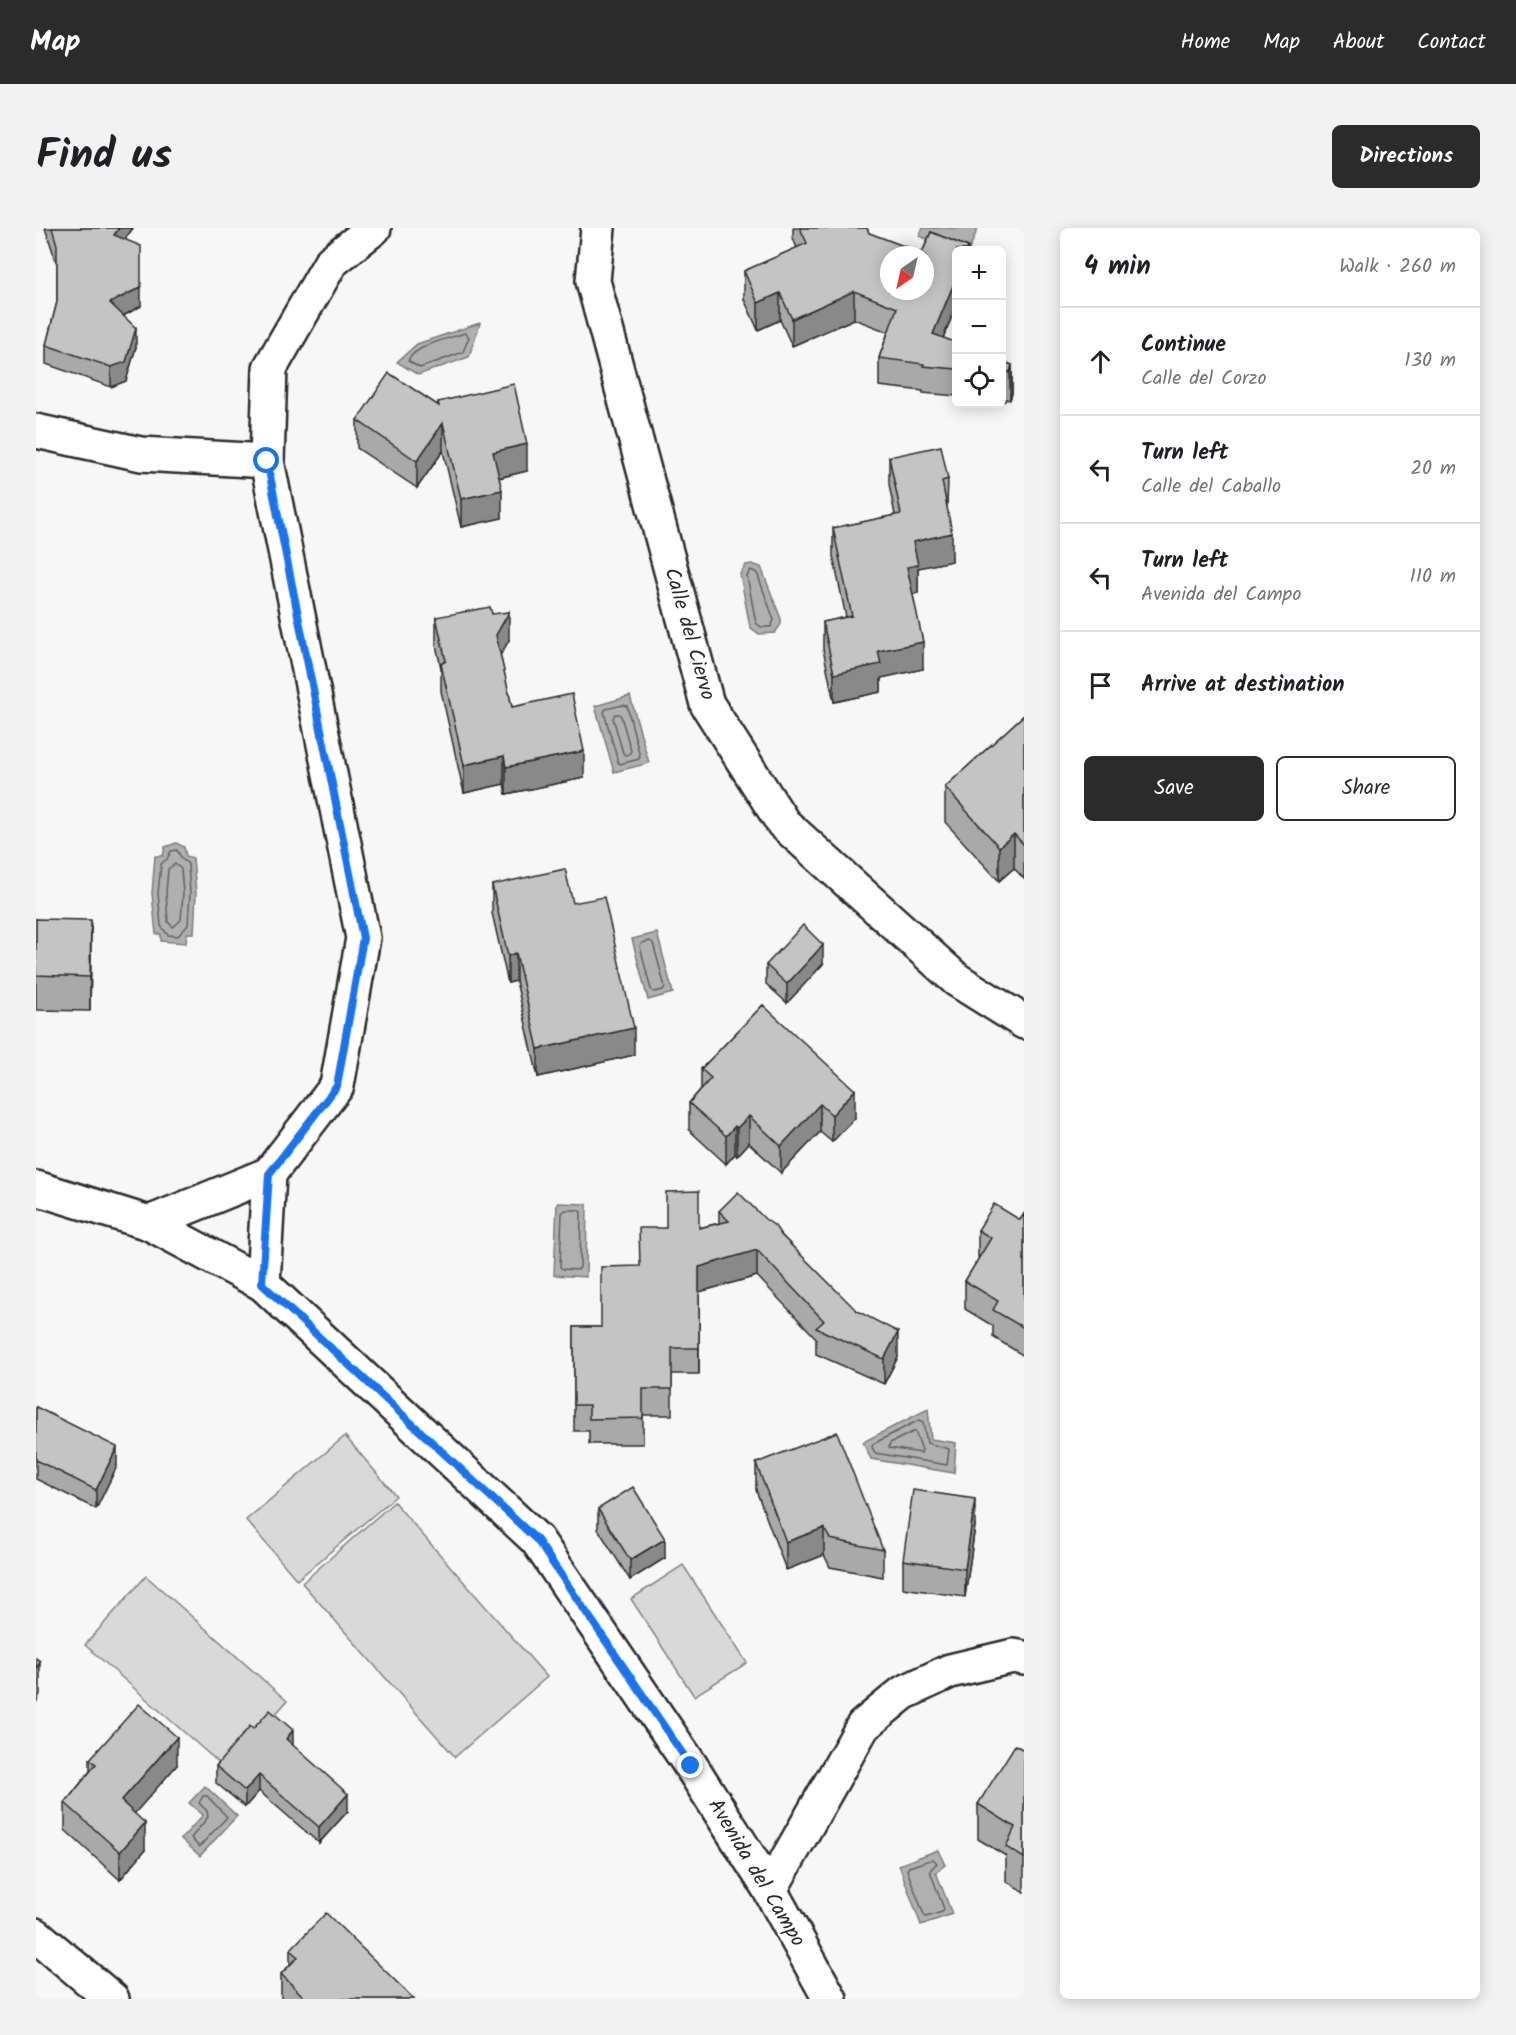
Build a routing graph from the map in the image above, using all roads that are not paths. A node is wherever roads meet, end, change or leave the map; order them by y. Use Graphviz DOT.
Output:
graph roads {
  1 [pos="374,228"];
  2 [pos="598,228"];
  3 [pos="36,430"];
  4 [pos="267,461"];
  5 [pos="1024,1022"];
  6 [pos="269,1174"];
  7 [pos="36,1188"];
  8 [pos="149,1223"];
  9 [pos="262,1284"];
  10 [pos="1024,1658"];
  11 [pos="771,1890"];
  12 [pos="36,1935"];
  13 [pos="112,1999"];
  14 [pos="830,1999"];
  1 -- 4 [label="street"];
  2 -- 5 [label="street, Calle del Ciervo"];
  3 -- 4 [label="street"];
  4 -- 6 [label="street"];
  6 -- 8 [label="street"];
  6 -- 9 [label="street"];
  7 -- 8 [label="street, Avenida del Campo"];
  8 -- 9 [label="street, Avenida del Campo"];
  9 -- 11 [label="street, Avenida del Campo"];
  10 -- 11 [label="street"];
  11 -- 14 [label="street, Avenida del Campo"];
  12 -- 13 [label="street"];
}
